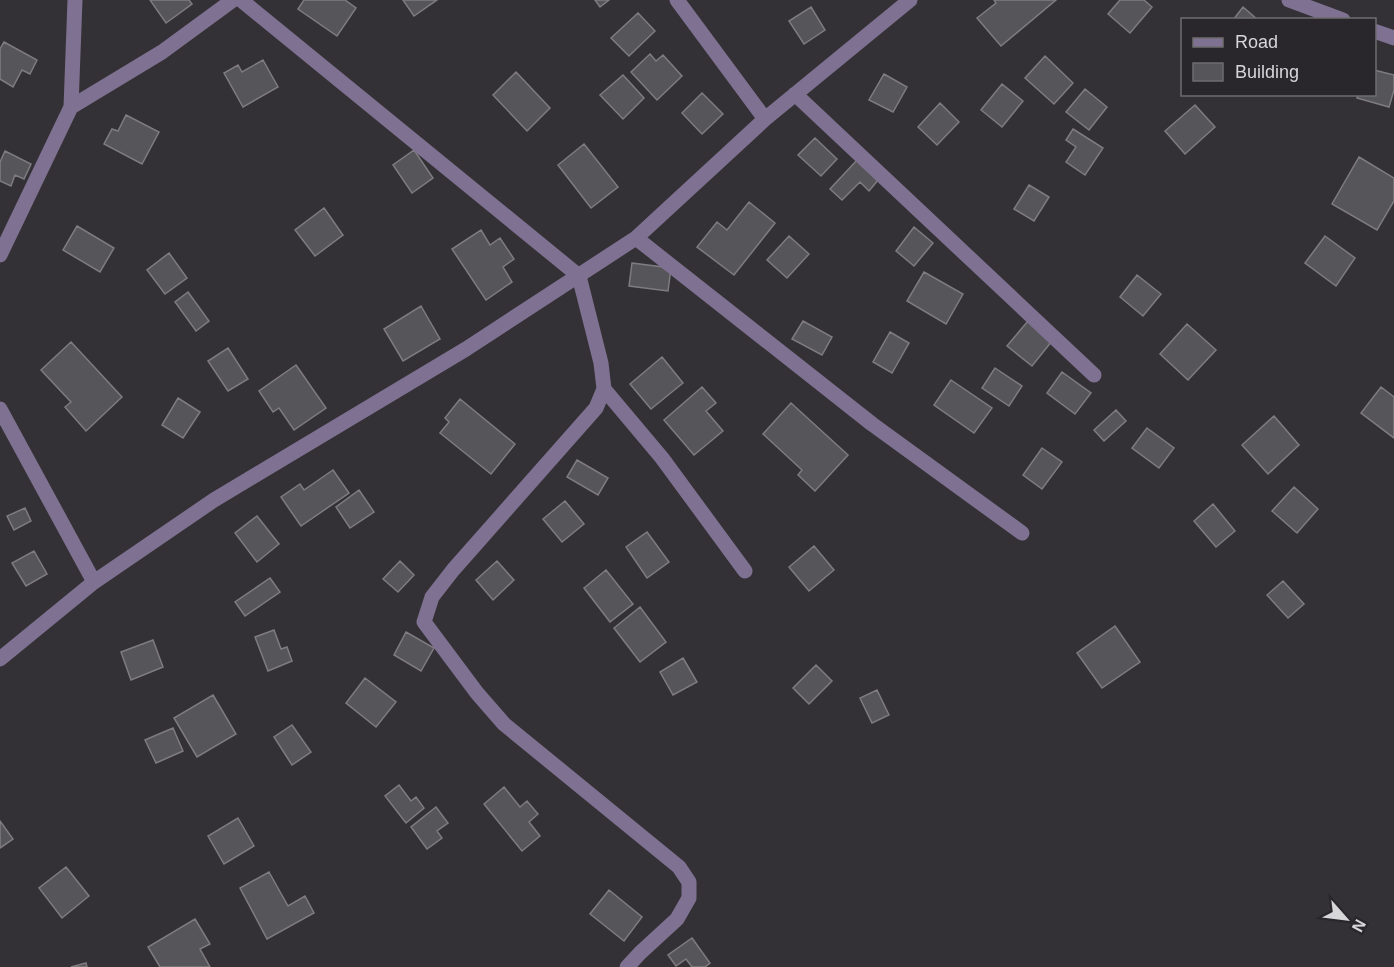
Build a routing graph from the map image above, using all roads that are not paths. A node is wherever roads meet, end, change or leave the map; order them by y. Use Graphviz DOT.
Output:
graph roads {
  1 [pos="75,0"];
  2 [pos="233,0"];
  3 [pos="241,0"];
  4 [pos="677,0"];
  5 [pos="910,0"];
  6 [pos="1289,0"];
  7 [pos="1338,18"];
  8 [pos="1376,32"];
  9 [pos="1394,38"];
  10 [pos="795,94"];
  11 [pos="71,107"];
  12 [pos="765,119"];
  13 [pos="636,238"];
  14 [pos="0,255"];
  15 [pos="579,276"];
  16 [pos="1094,375"];
  17 [pos="604,389"];
  18 [pos="0,409"];
  19 [pos="1022,533"];
  20 [pos="746,570"];
  21 [pos="94,582"];
  22 [pos="0,658"];
  23 [pos="627,967"];
  1 -- 11 [label="street"];
  2 -- 11 [label="street"];
  3 -- 15 [label="street"];
  4 -- 12 [label="street"];
  5 -- 10 [label="street"];
  6 -- 7 [label="street"];
  8 -- 9 [label="street"];
  10 -- 12 [label="street"];
  10 -- 16 [label="street"];
  11 -- 14 [label="street"];
  12 -- 13 [label="street"];
  13 -- 15 [label="street"];
  13 -- 19 [label="street"];
  15 -- 17 [label="street"];
  15 -- 21 [label="street"];
  17 -- 20 [label="street"];
  17 -- 23 [label="street"];
  18 -- 21 [label="street"];
  21 -- 22 [label="street"];
}
